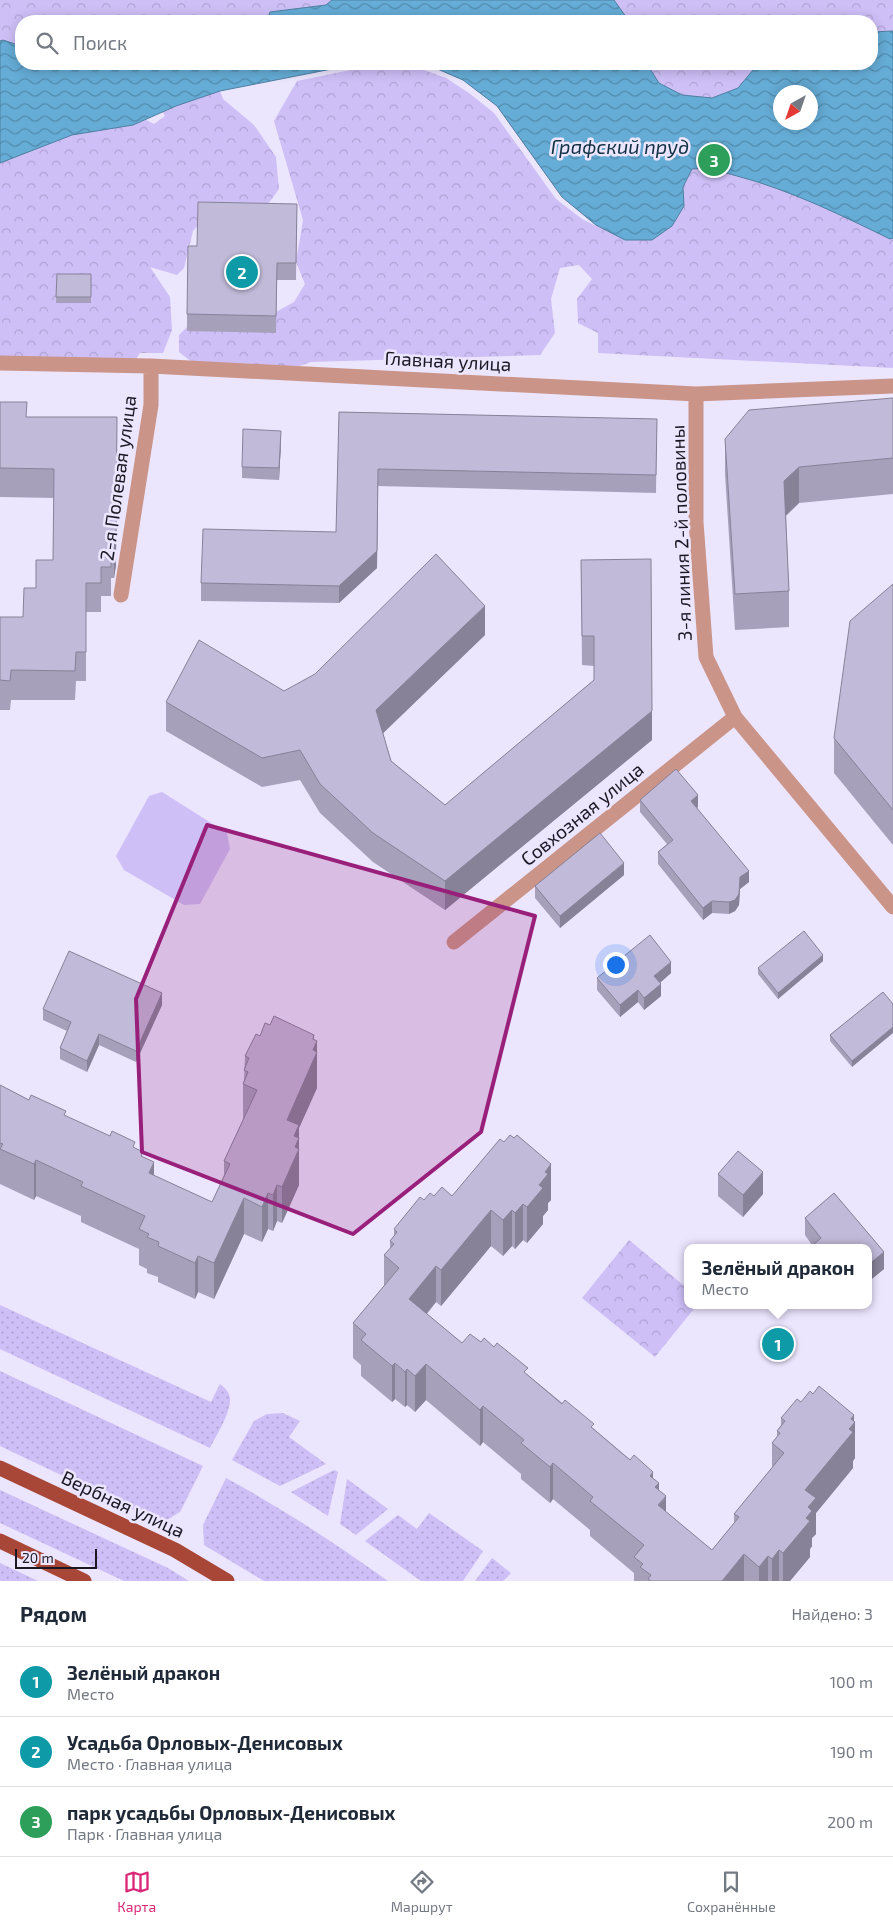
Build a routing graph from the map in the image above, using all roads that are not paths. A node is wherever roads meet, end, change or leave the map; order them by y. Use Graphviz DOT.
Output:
graph roads {
  1 [pos="0,363"];
  2 [pos="151,366"];
  3 [pos="893,386"];
  4 [pos="696,394"];
  5 [pos="121,595"];
  6 [pos="735,717"];
  7 [pos="893,907"];
  8 [pos="454,942"];
  9 [pos="0,1468"];
  10 [pos="0,1541"];
  11 [pos="84,1581"];
  12 [pos="227,1581"];
  1 -- 2 [label="street, Главная улица"];
  2 -- 4 [label="street, Главная улица"];
  2 -- 5 [label="street, 2-я Полевая улица"];
  3 -- 4 [label="street, Главная улица"];
  4 -- 6 [label="street, 3-я линия 2-й половины"];
  6 -- 7 [label="street, 3-я линия 2-й половины"];
  6 -- 8 [label="street, Совхозная улица"];
  9 -- 12 [label="main road, Вербная улица"];
  10 -- 11 [label="main road"];
}
